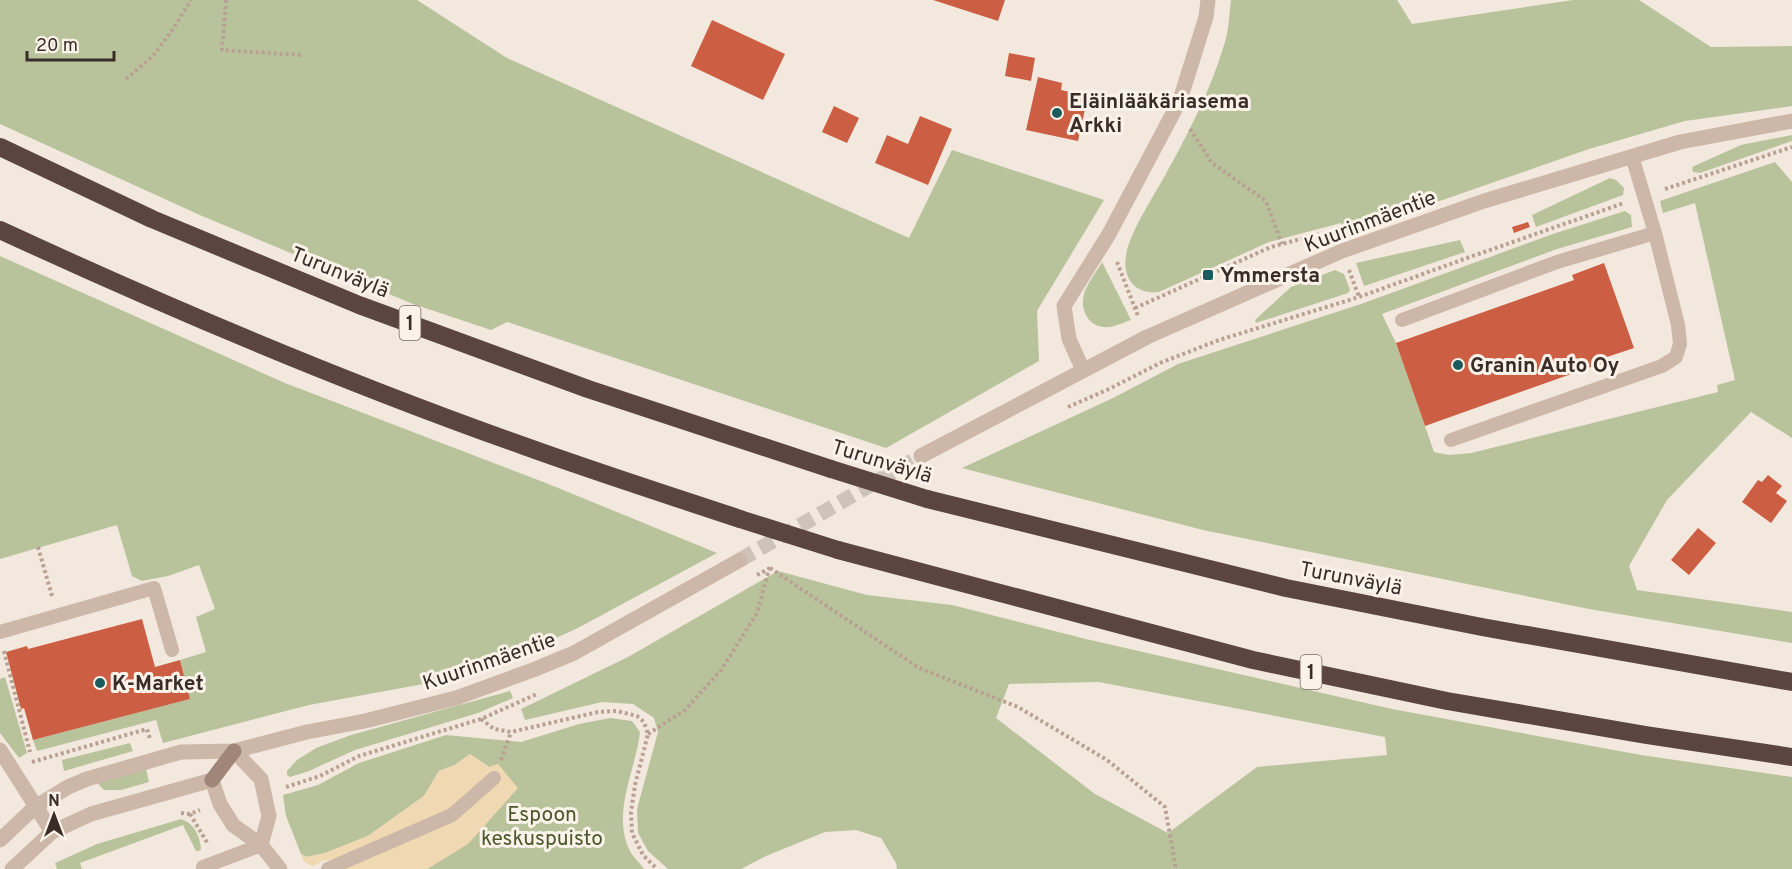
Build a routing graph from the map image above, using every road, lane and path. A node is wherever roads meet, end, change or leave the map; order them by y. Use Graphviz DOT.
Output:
graph roads {
  1 [pos="191,0"];
  2 [pos="226,0"];
  3 [pos="1208,0"];
  4 [pos="301,55"];
  5 [pos="126,79"];
  6 [pos="1792,121"];
  7 [pos="1185,122"];
  8 [pos="0,147"];
  9 [pos="1792,147"];
  10 [pos="1632,156"];
  11 [pos="1644,196"];
  12 [pos="0,230"];
  13 [pos="1655,233"];
  14 [pos="1320,234"];
  15 [pos="1282,244"];
  16 [pos="1117,260"];
  17 [pos="1347,266"];
  18 [pos="1359,297"];
  19 [pos="1135,308"];
  20 [pos="1402,320"];
  21 [pos="1147,337"];
  22 [pos="1160,363"];
  23 [pos="1083,370"];
  24 [pos="1059,410"];
  25 [pos="1451,440"];
  26 [pos="921,456"];
  27 [pos="740,561"];
  28 [pos="1,637"];
  29 [pos="172,650"];
  30 [pos="1792,682"];
  31 [pos="481,719"];
  32 [pos="511,732"];
  33 [pos="648,734"];
  34 [pos="0,750"];
  35 [pos="234,751"];
  36 [pos="1792,757"];
  37 [pos="155,759"];
  38 [pos="32,762"];
  39 [pos="14,773"];
  40 [pos="494,778"];
  41 [pos="212,780"];
  42 [pos="35,807"];
  43 [pos="52,832"];
  44 [pos="0,840"];
  45 [pos="261,844"];
  46 [pos="12,869"];
  47 [pos="204,869"];
  48 [pos="280,869"];
  49 [pos="328,869"];
  50 [pos="657,869"];
  51 [pos="1176,869"];
  1 -- 5 [label="path"];
  2 -- 4 [label="path"];
  3 -- 23 [label="street"];
  6 -- 10 [label="street, Kuurinmäentie"];
  7 -- 15 [label="path"];
  8 -- 30 [label="highway, Turunväylä / 1, bridge"];
  9 -- 11 [label="path"];
  10 -- 11 [label="lane"];
  10 -- 21 [label="street, Kuurinmäentie"];
  11 -- 13 [label="lane"];
  11 -- 18 [label="path"];
  12 -- 36 [label="highway, 1, bridge"];
  13 -- 20 [label="lane"];
  13 -- 25 [label="lane"];
  14 -- 15 [label="path"];
  15 -- 19 [label="path"];
  16 -- 19 [label="path"];
  17 -- 18 [label="path"];
  18 -- 22 [label="path"];
  19 -- 21 [label="path"];
  21 -- 22 [label="path"];
  21 -- 23 [label="street, Kuurinmäentie"];
  22 -- 24 [label="path"];
  23 -- 26 [label="street, Kuurinmäentie"];
  27 -- 35 [label="street, Kuurinmäentie"];
  28 -- 29 [label="lane"];
  28 -- 38 [label="path"];
  31 -- 32 [label="path"];
  32 -- 33 [label="path"];
  32 -- 40 [label="path"];
  33 -- 50 [label="path"];
  33 -- 51 [label="path"];
  34 -- 39 [label="street"];
  35 -- 37 [label="street, Kuurinmäentie"];
  35 -- 41 [label="main road"];
  35 -- 45 [label="street"];
  37 -- 38 [label="path"];
  37 -- 42 [label="street, Kuurinmäentie"];
  38 -- 39 [label="path"];
  39 -- 42 [label="street"];
  40 -- 49 [label="lane"];
  41 -- 43 [label="street"];
  41 -- 45 [label="street"];
  42 -- 43 [label="street"];
  42 -- 44 [label="street, Kuurinmäentie"];
  43 -- 46 [label="street"];
  45 -- 47 [label="lane"];
  45 -- 48 [label="street"];
}
